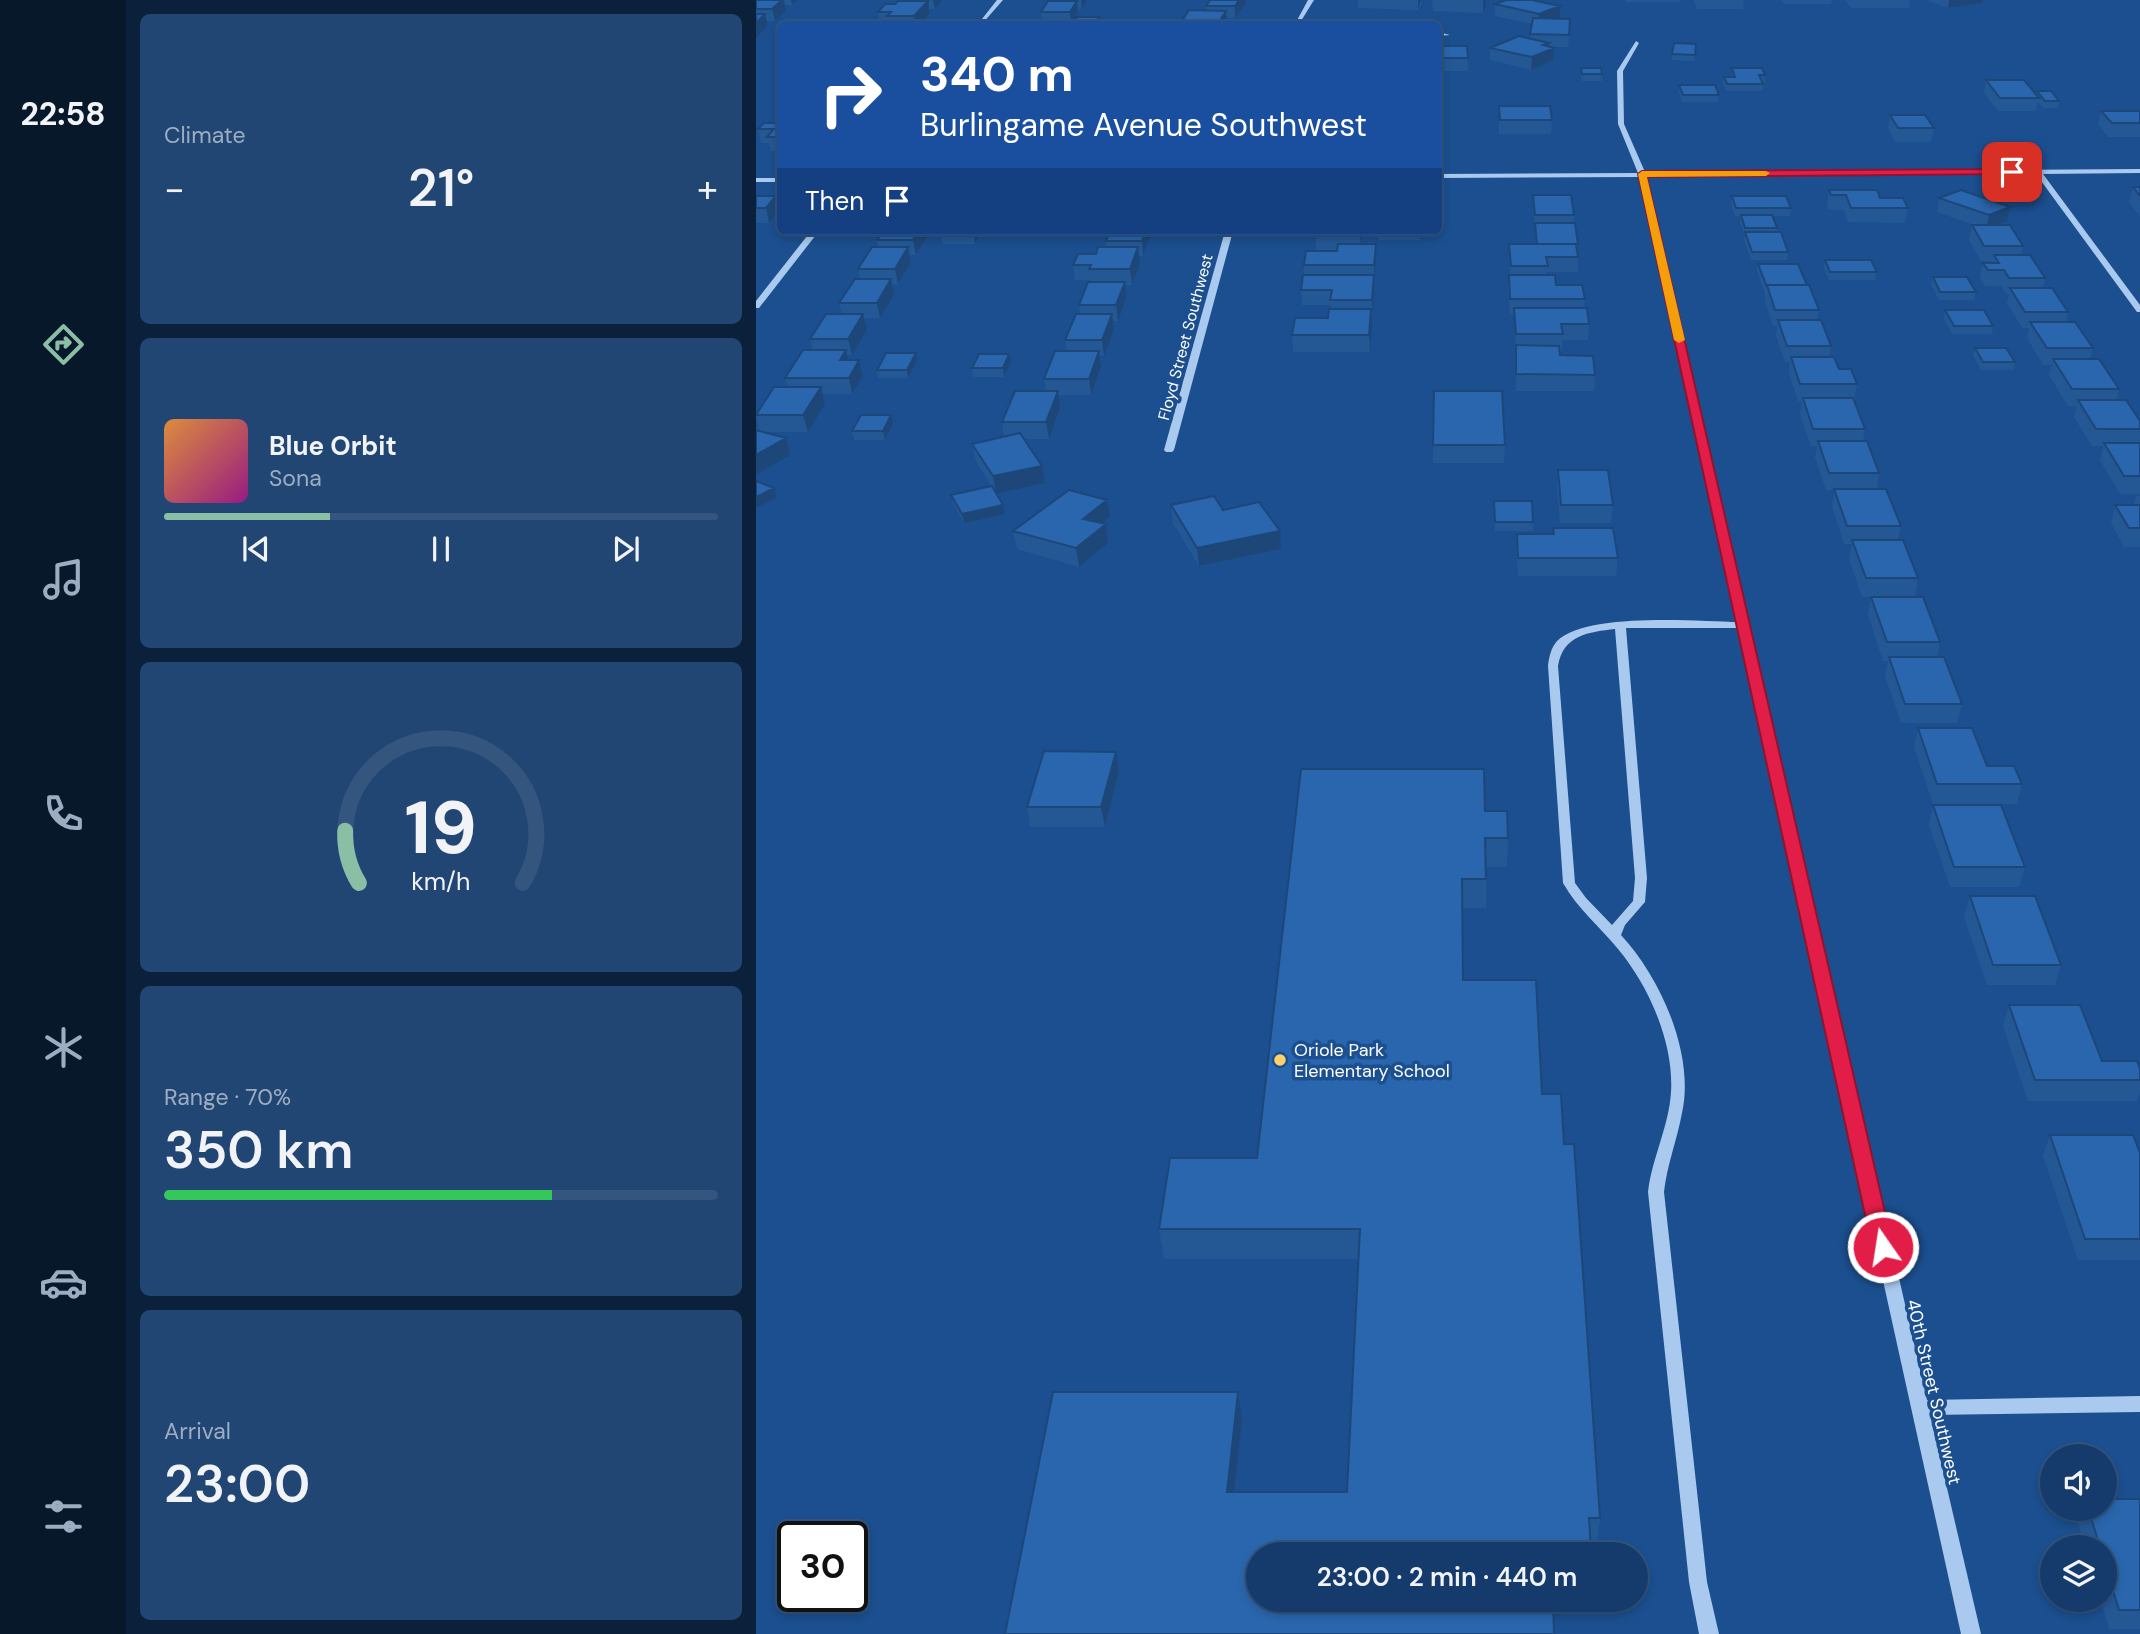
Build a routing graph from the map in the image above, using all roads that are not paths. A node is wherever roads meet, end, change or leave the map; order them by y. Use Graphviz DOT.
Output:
graph roads {
  1 [pos="1000,0"];
  2 [pos="1311,0"];
  3 [pos="982,21"];
  4 [pos="1299,21"];
  5 [pos="1442,34"];
  6 [pos="1447,35"];
  7 [pos="1636,43"];
  8 [pos="2140,171"];
  9 [pos="2038,172"];
  10 [pos="1642,174"];
  11 [pos="1442,176"];
  12 [pos="756,180"];
  13 [pos="777,180"];
  14 [pos="812,235"];
  15 [pos="1228,235"];
  16 [pos="756,306"];
  17 [pos="2140,310"];
  18 [pos="1169,450"];
  19 [pos="1620,625"];
  20 [pos="1743,625"];
  21 [pos="1615,935"];
  22 [pos="2140,1404"];
  23 [pos="1919,1408"];
  24 [pos="1709,1634"];
  25 [pos="1971,1634"];
  1 -- 3 [label="street"];
  2 -- 4 [label="street"];
  5 -- 6 [label="street"];
  7 -- 10 [label="street, 40th Street Southwest"];
  8 -- 9 [label="street"];
  9 -- 10 [label="street"];
  9 -- 17 [label="street"];
  10 -- 11 [label="street"];
  10 -- 20 [label="street, 40th Street Southwest"];
  12 -- 13 [label="street"];
  14 -- 16 [label="street"];
  15 -- 18 [label="street, Floyd Street Southwest"];
  19 -- 20 [label="street"];
  19 -- 21 [label="lane"];
  19 -- 21 [label="street"];
  20 -- 23 [label="street, 40th Street Southwest"];
  21 -- 24 [label="street"];
  22 -- 23 [label="street"];
  23 -- 25 [label="street, 40th Street Southwest"];
}
